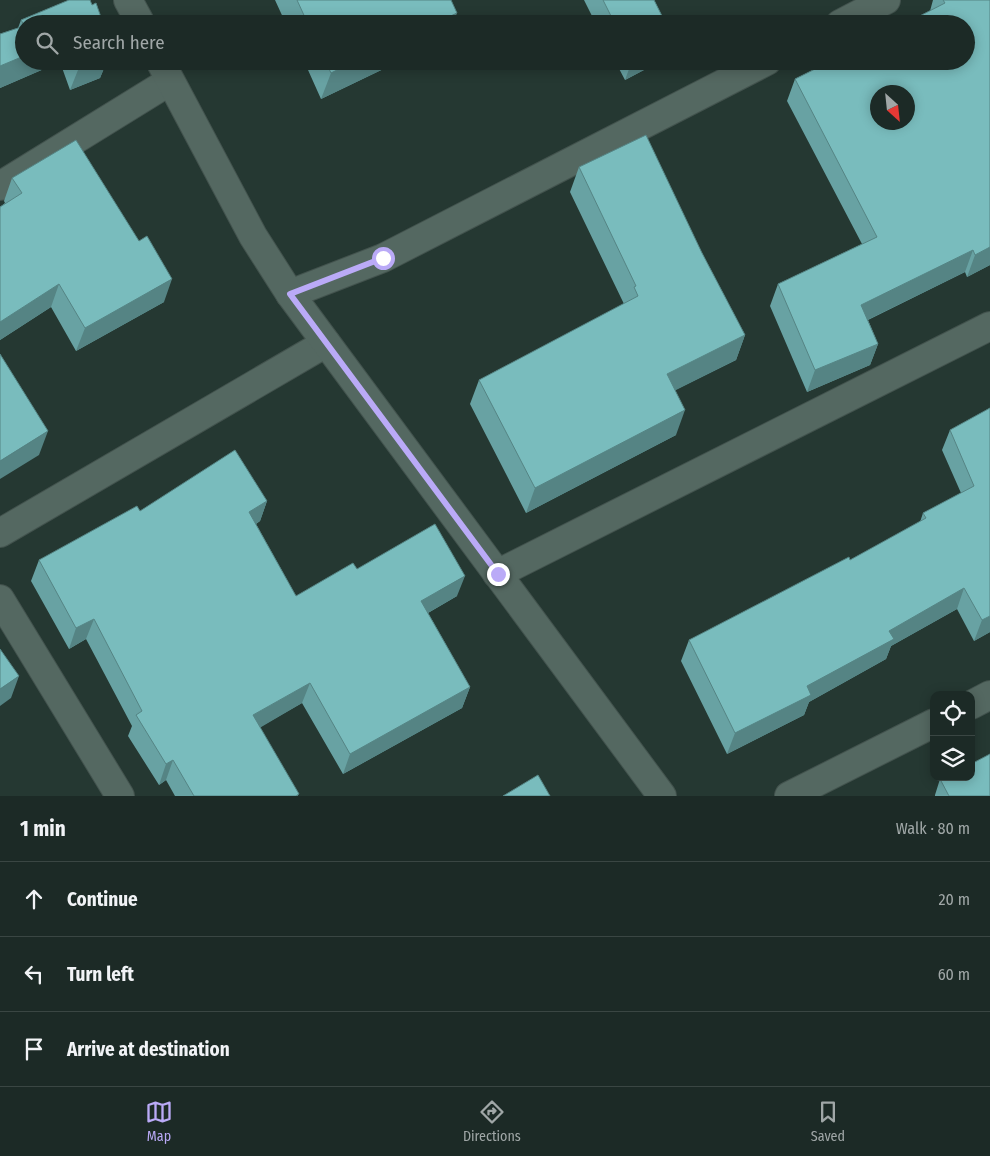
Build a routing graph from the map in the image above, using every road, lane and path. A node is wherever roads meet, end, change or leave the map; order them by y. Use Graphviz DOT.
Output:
graph roads {
  1 [pos="128,0"];
  2 [pos="886,0"];
  3 [pos="136,15"];
  4 [pos="857,15"];
  5 [pos="749,70"];
  6 [pos="165,71"];
  7 [pos="0,186"];
  8 [pos="290,294"];
  9 [pos="990,326"];
  10 [pos="326,343"];
  11 [pos="0,533"];
  12 [pos="498,574"];
  13 [pos="0,599"];
  14 [pos="990,695"];
  15 [pos="975,702"];
  16 [pos="930,725"];
  17 [pos="120,796"];
  18 [pos="662,796"];
  19 [pos="789,796"];
  1 -- 3 [label="street"];
  2 -- 4 [label="street"];
  5 -- 8 [label="street"];
  6 -- 7 [label="street"];
  6 -- 8 [label="street"];
  8 -- 10 [label="street"];
  9 -- 12 [label="street"];
  10 -- 11 [label="street"];
  10 -- 12 [label="street"];
  12 -- 18 [label="street"];
  13 -- 17 [label="street"];
  14 -- 15 [label="street"];
  16 -- 19 [label="street"];
}
